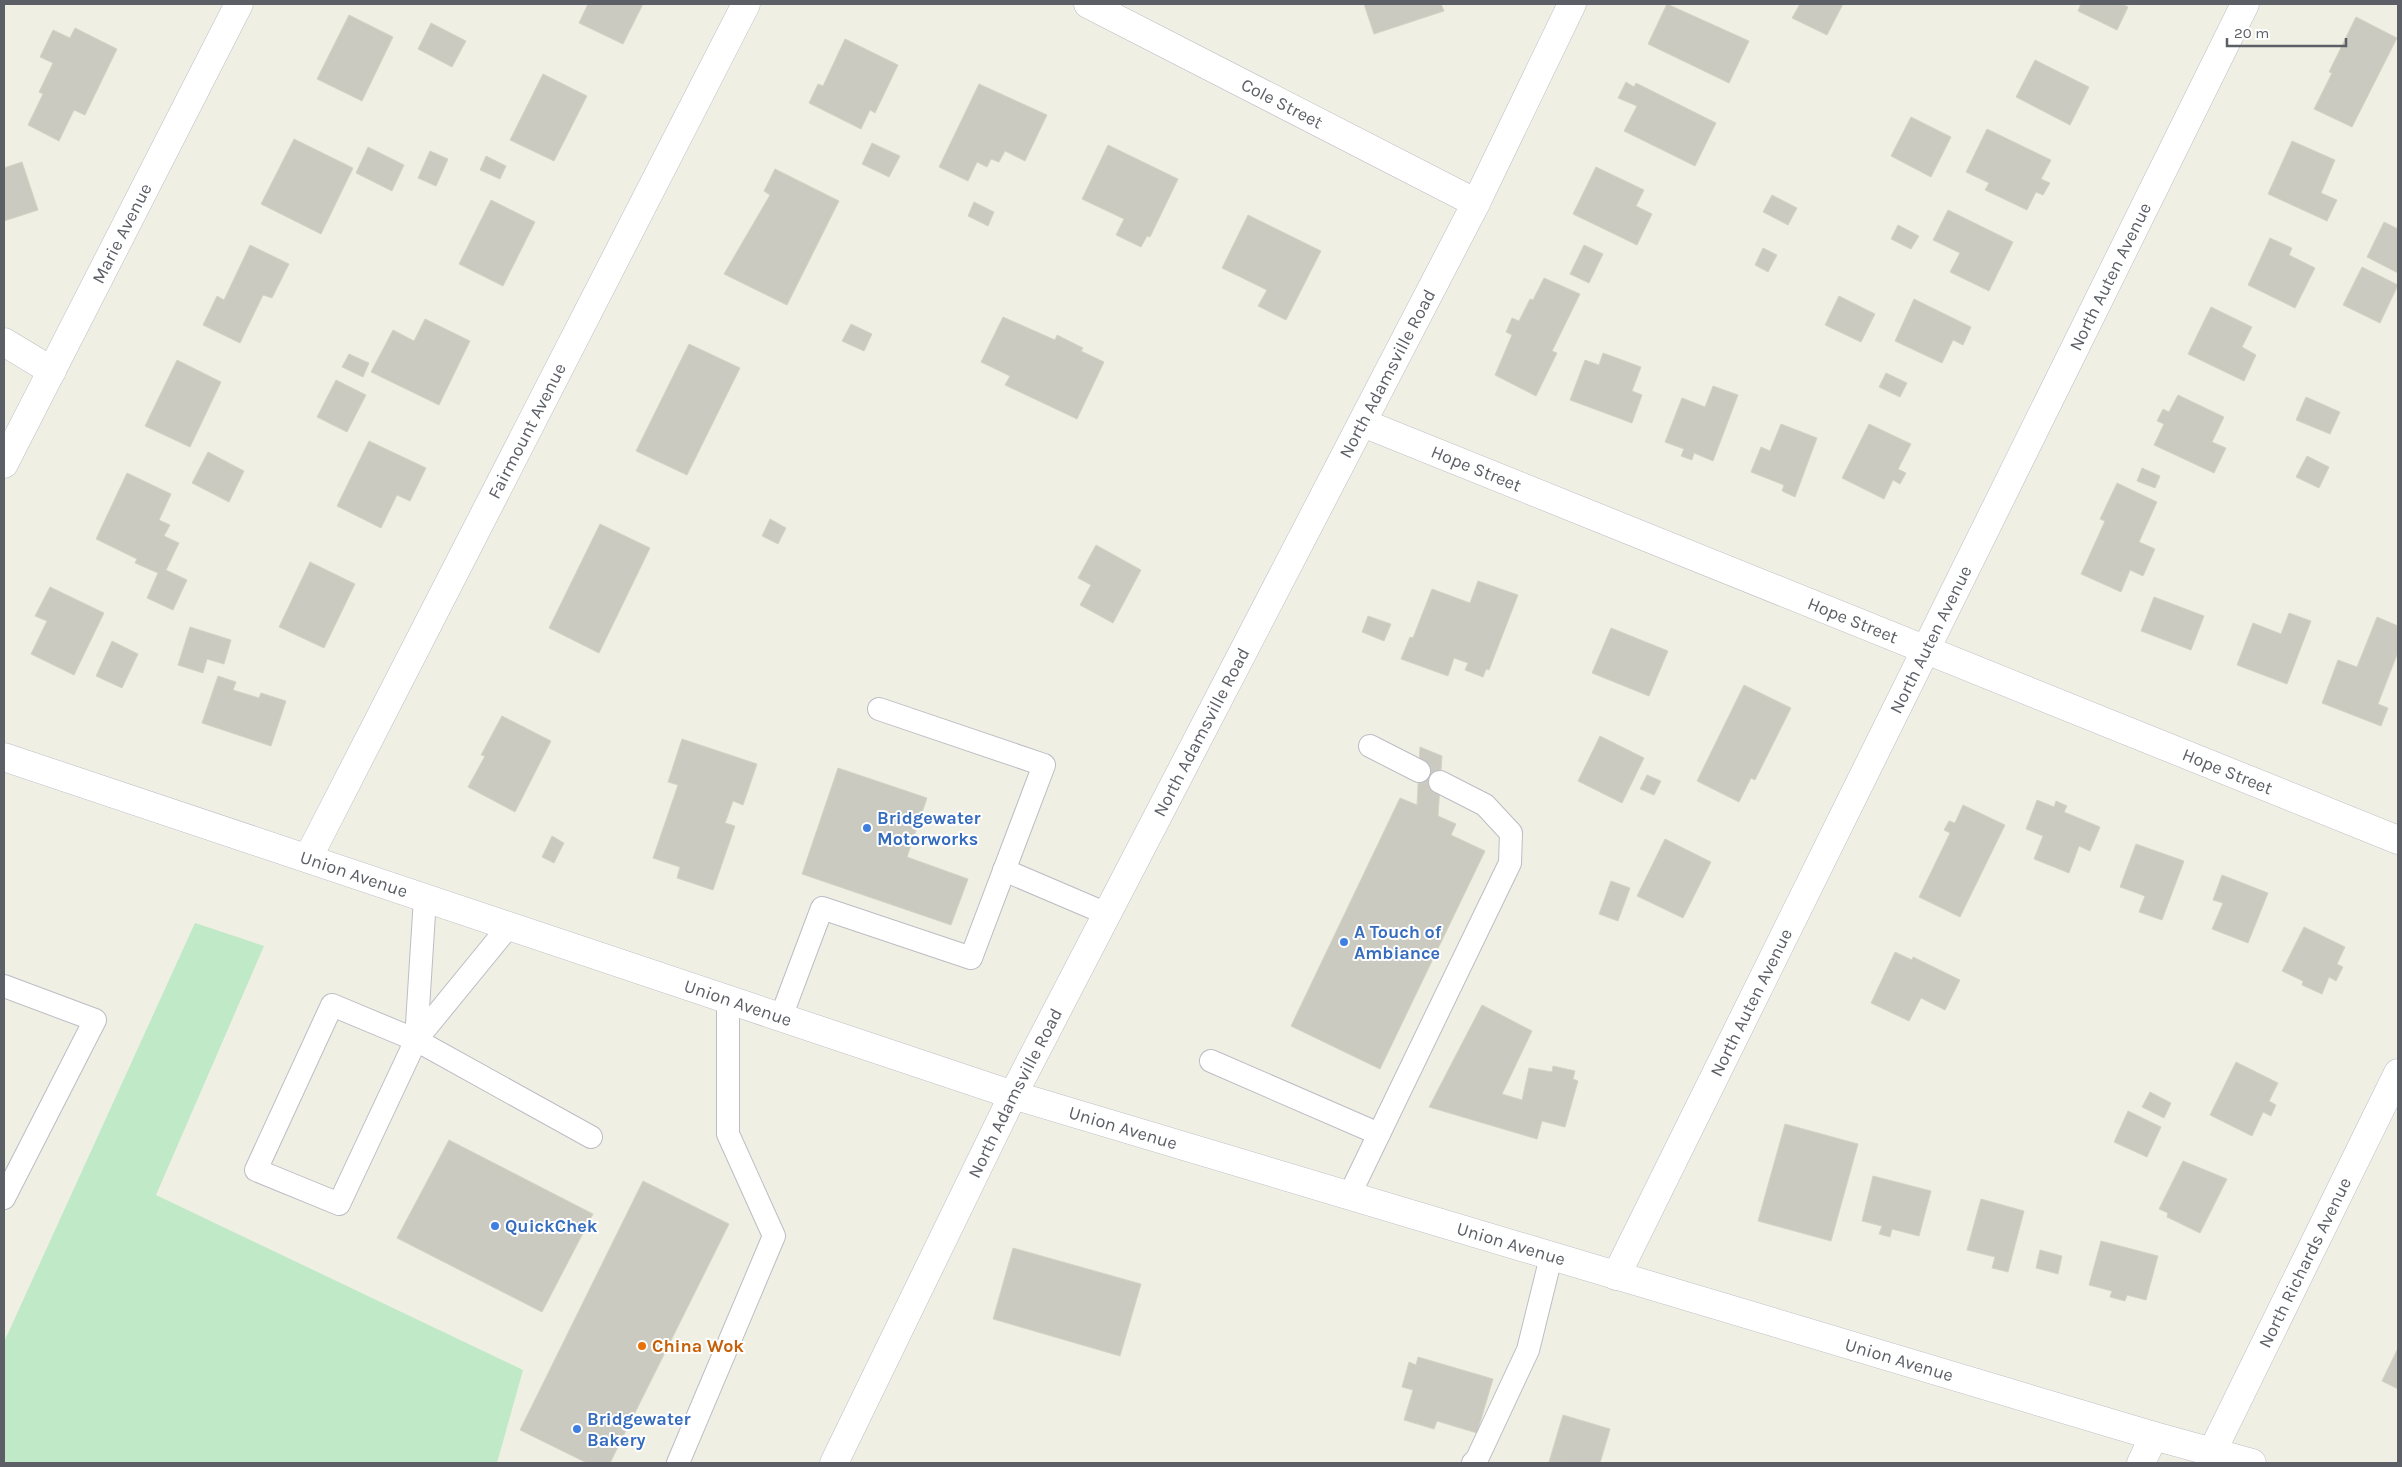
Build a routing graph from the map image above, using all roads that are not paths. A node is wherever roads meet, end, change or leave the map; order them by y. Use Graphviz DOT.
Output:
graph roads {
  1 [pos="239,4"];
  2 [pos="746,4"];
  3 [pos="1088,4"];
  4 [pos="1572,4"];
  5 [pos="2245,4"];
  6 [pos="1476,203"];
  7 [pos="4,342"];
  8 [pos="52,371"];
  9 [pos="1363,423"];
  10 [pos="4,464"];
  11 [pos="1925,649"];
  12 [pos="879,709"];
  13 [pos="1370,746"];
  14 [pos="4,757"];
  15 [pos="1419,771"];
  16 [pos="1440,782"];
  17 [pos="2398,840"];
  18 [pos="308,858"];
  19 [pos="1004,870"];
  20 [pos="425,898"];
  21 [pos="1107,914"];
  22 [pos="510,926"];
  23 [pos="4,986"];
  24 [pos="728,1000"];
  25 [pos="781,1017"];
  26 [pos="416,1040"];
  27 [pos="1211,1061"];
  28 [pos="2398,1072"];
  29 [pos="1013,1095"];
  30 [pos="1379,1134"];
  31 [pos="591,1137"];
  32 [pos="1349,1196"];
  33 [pos="4,1198"];
  34 [pos="1551,1256"];
  35 [pos="1616,1276"];
  36 [pos="2154,1436"];
  37 [pos="2212,1452"];
  38 [pos="678,1463"];
  39 [pos="834,1463"];
  40 [pos="1473,1463"];
  41 [pos="2141,1463"];
  42 [pos="2252,1463"];
  1 -- 8 [label="street, Marie Avenue"];
  2 -- 18 [label="street, Fairmount Avenue"];
  3 -- 6 [label="street, Cole Street"];
  4 -- 6 [label="street, North Adamsville Road"];
  5 -- 11 [label="street, North Auten Avenue"];
  6 -- 9 [label="street, North Adamsville Road"];
  7 -- 8 [label="street"];
  8 -- 10 [label="street, Marie Avenue"];
  9 -- 11 [label="street, Hope Street"];
  9 -- 21 [label="street, North Adamsville Road"];
  11 -- 17 [label="street, Hope Street"];
  11 -- 35 [label="street, North Auten Avenue"];
  12 -- 19 [label="lane"];
  13 -- 15 [label="lane"];
  14 -- 18 [label="street, Union Avenue"];
  16 -- 30 [label="lane"];
  18 -- 20 [label="street, Union Avenue"];
  19 -- 21 [label="lane"];
  19 -- 25 [label="lane"];
  20 -- 22 [label="street, Union Avenue"];
  20 -- 26 [label="lane"];
  21 -- 29 [label="street, North Adamsville Road"];
  22 -- 24 [label="street, Union Avenue"];
  22 -- 26 [label="lane"];
  23 -- 33 [label="lane"];
  24 -- 25 [label="street, Union Avenue"];
  24 -- 38 [label="lane"];
  25 -- 29 [label="street, Union Avenue"];
  26 -- 26 [label="lane"];
  26 -- 31 [label="lane"];
  27 -- 30 [label="lane"];
  28 -- 37 [label="street, North Richards Avenue"];
  29 -- 32 [label="street, Union Avenue"];
  29 -- 39 [label="street, North Adamsville Road"];
  30 -- 32 [label="lane"];
  32 -- 34 [label="street, Union Avenue"];
  34 -- 35 [label="street, Union Avenue"];
  34 -- 40 [label="lane"];
  35 -- 36 [label="street, Union Avenue"];
  36 -- 37 [label="street, Union Avenue"];
  36 -- 41 [label="street"];
  37 -- 42 [label="street, Union Avenue"];
}
